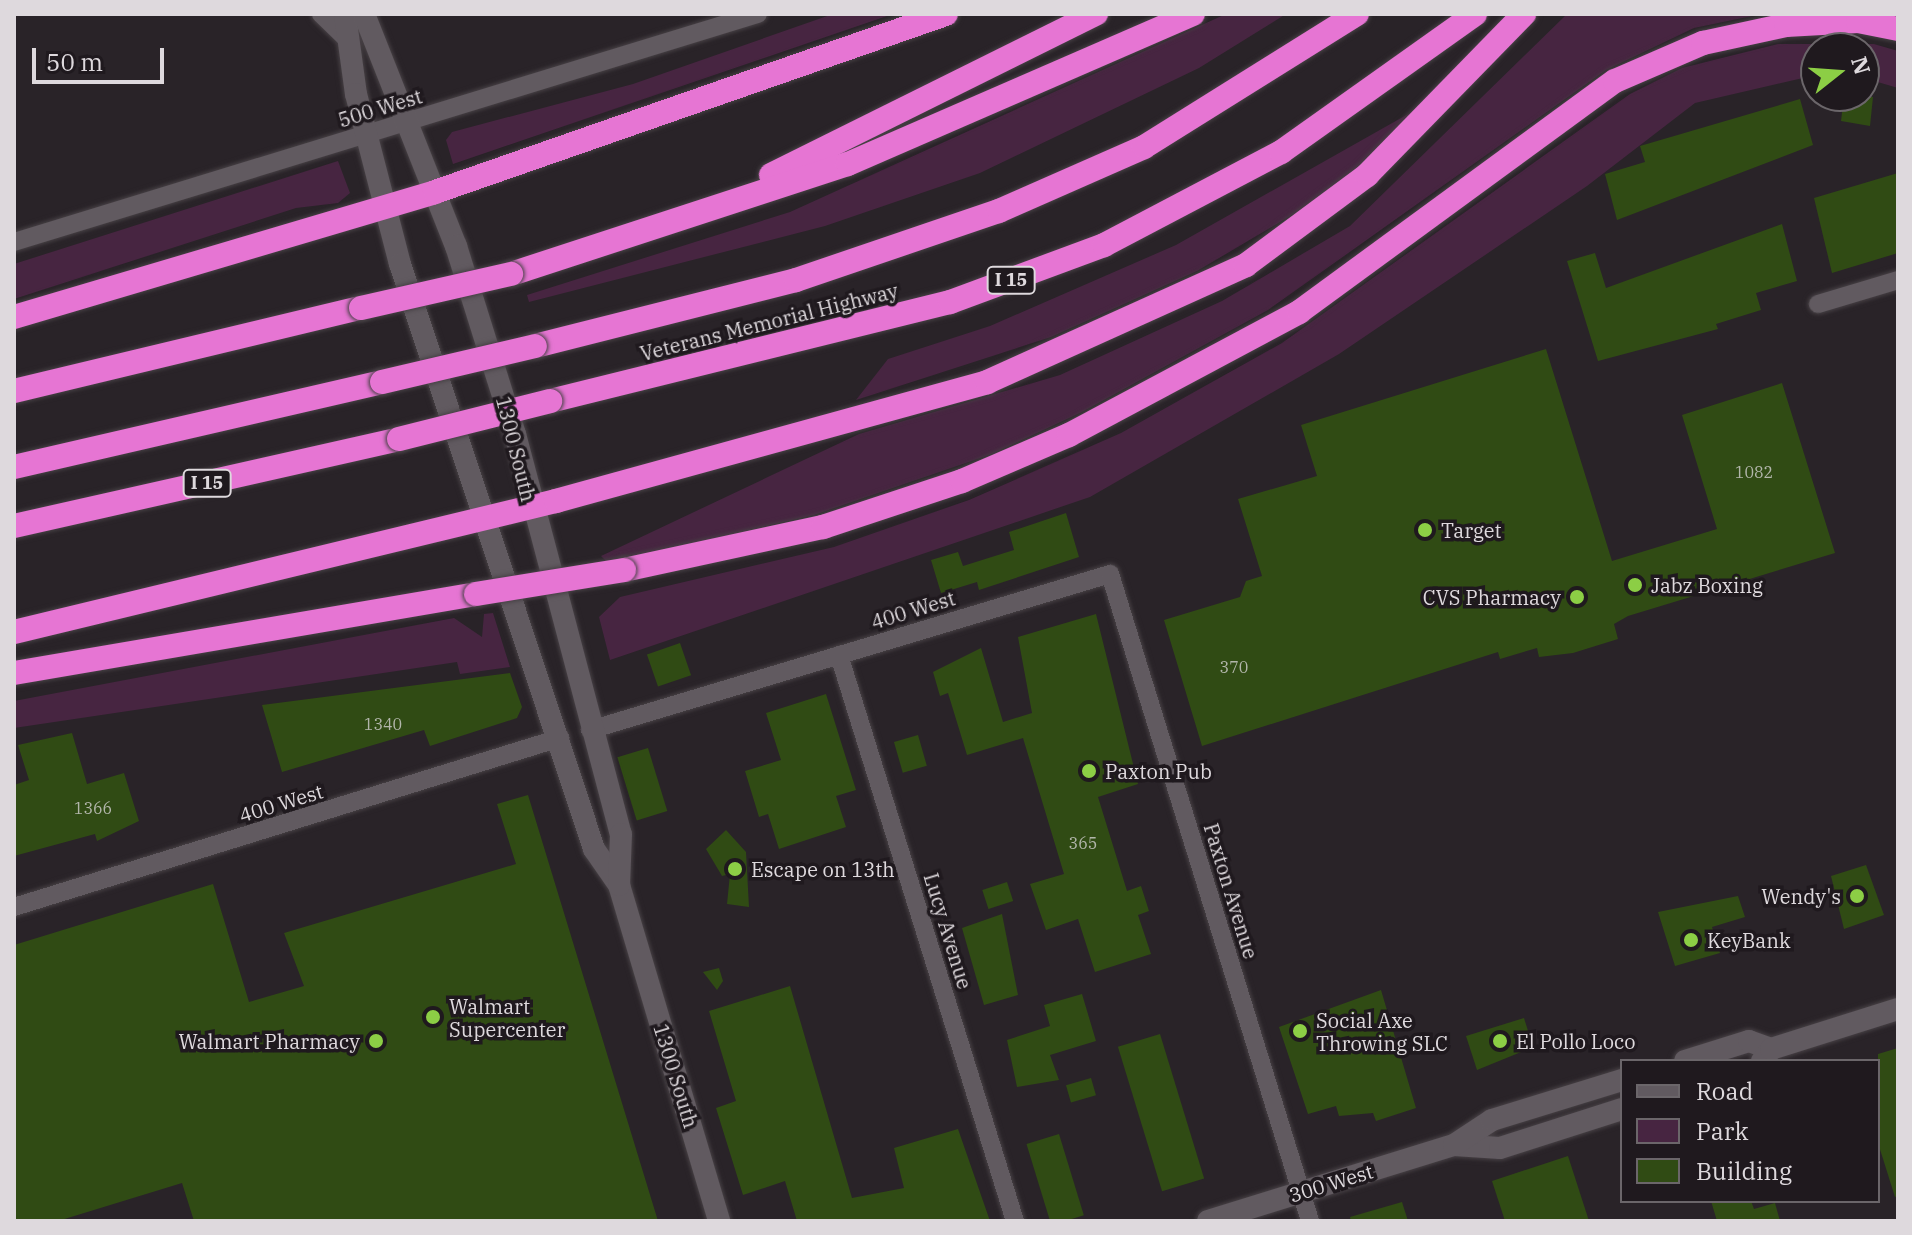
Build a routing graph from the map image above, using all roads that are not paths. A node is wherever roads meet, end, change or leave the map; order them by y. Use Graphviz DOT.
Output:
graph roads {
  1 [pos="321,14"];
  2 [pos="345,14"];
  3 [pos="758,14"];
  4 [pos="946,14"];
  5 [pos="1096,14"];
  6 [pos="1193,14"];
  7 [pos="1357,14"];
  8 [pos="1475,14"];
  9 [pos="1522,16"];
  10 [pos="369,17"];
  11 [pos="1898,29"];
  12 [pos="345,37"];
  13 [pos="408,123"];
  14 [pos="367,136"];
  15 [pos="435,192"];
  16 [pos="385,208"];
  17 [pos="657,228"];
  18 [pos="14,242"];
  19 [pos="1898,280"];
  20 [pos="1818,304"];
  21 [pos="14,317"];
  22 [pos="14,391"];
  23 [pos="14,467"];
  24 [pos="531,507"];
  25 [pos="483,519"];
  26 [pos="14,526"];
  27 [pos="1110,574"];
  28 [pos="14,632"];
  29 [pos="839,655"];
  30 [pos="14,673"];
  31 [pos="590,730"];
  32 [pos="560,738"];
  33 [pos="622,858"];
  34 [pos="619,885"];
  35 [pos="14,907"];
  36 [pos="1898,1009"];
  37 [pos="1766,1055"];
  38 [pos="1691,1059"];
  39 [pos="1618,1082"];
  40 [pos="1620,1110"];
  41 [pos="1454,1145"];
  42 [pos="1301,1193"];
  43 [pos="719,1221"];
  44 [pos="1015,1221"];
  45 [pos="1208,1221"];
  46 [pos="1310,1221"];
  1 -- 12 [label="street"];
  2 -- 12 [label="main road, 1300 South"];
  3 -- 13 [label="street, 500 West"];
  4 -- 15 [label="highway"];
  5 -- 17 [label="highway"];
  6 -- 17 [label="highway"];
  7 -- 23 [label="highway, Veterans Memorial Highway, bridge"];
  8 -- 26 [label="highway, Veterans Memorial Highway / I 15, bridge"];
  9 -- 24 [label="highway"];
  10 -- 13 [label="main road, 1300 South"];
  11 -- 30 [label="highway, bridge"];
  12 -- 14 [label="main road, 1300 South"];
  13 -- 14 [label="street, 500 West"];
  13 -- 15 [label="main road, 1300 South"];
  14 -- 16 [label="main road, 1300 South"];
  14 -- 18 [label="street, 500 West"];
  15 -- 16 [label="highway"];
  15 -- 24 [label="main road, 1300 South"];
  16 -- 21 [label="highway"];
  16 -- 25 [label="main road, 1300 South"];
  17 -- 22 [label="highway, bridge"];
  19 -- 20 [label="street"];
  24 -- 25 [label="highway"];
  24 -- 31 [label="main road, 1300 South"];
  25 -- 28 [label="highway"];
  25 -- 32 [label="main road, 1300 South"];
  27 -- 29 [label="street, 400 West"];
  27 -- 42 [label="street, Paxton Avenue"];
  29 -- 31 [label="street, 400 West"];
  29 -- 44 [label="street, Lucy Avenue"];
  31 -- 33 [label="main road, 1300 South"];
  32 -- 33 [label="main road"];
  32 -- 34 [label="main road, 1300 South"];
  32 -- 35 [label="street, 400 West"];
  33 -- 34 [label="main road, 1300 South"];
  34 -- 43 [label="main road, 1300 South"];
  36 -- 37 [label="main road"];
  37 -- 38 [label="main road"];
  39 -- 41 [label="main road"];
  40 -- 41 [label="main road, 300 West"];
  41 -- 42 [label="main road, 300 West"];
  42 -- 45 [label="main road, 300 West"];
  42 -- 46 [label="street, Paxton Avenue"];
}
